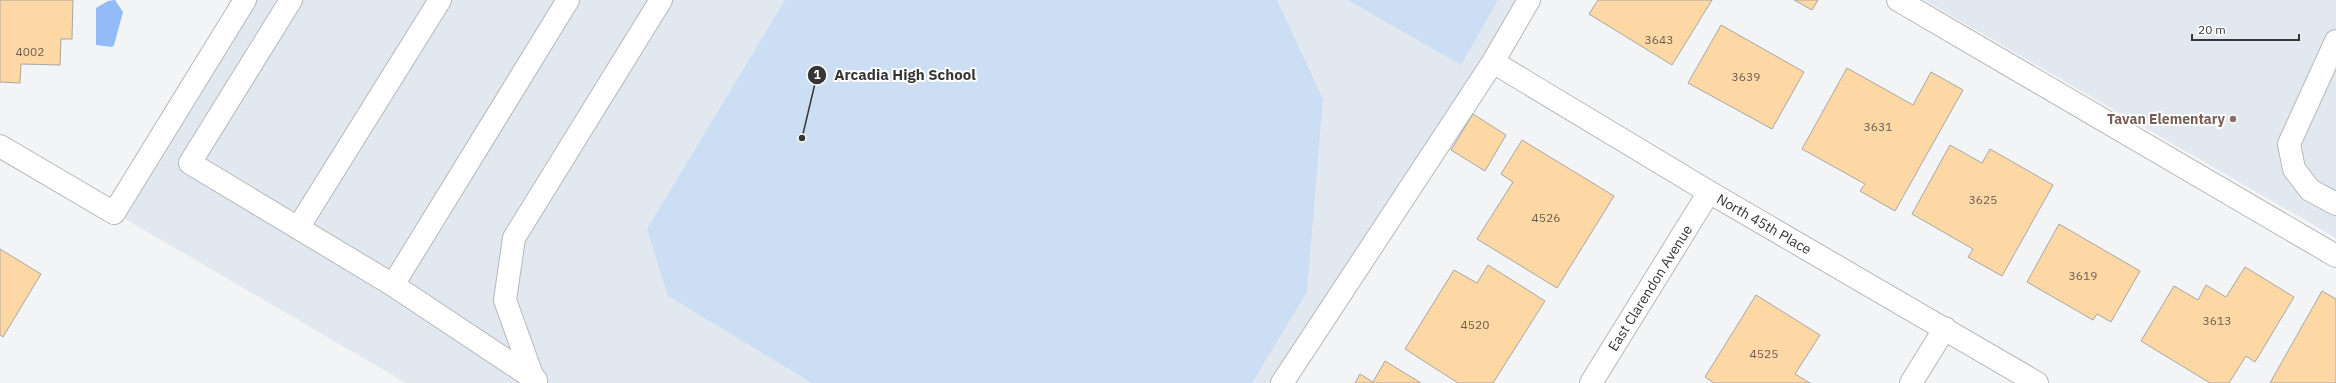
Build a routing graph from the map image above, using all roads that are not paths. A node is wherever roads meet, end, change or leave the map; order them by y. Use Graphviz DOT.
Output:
graph roads {
  1 [pos="245,0"];
  2 [pos="291,0"];
  3 [pos="440,0"];
  4 [pos="568,0"];
  5 [pos="661,0"];
  6 [pos="1529,0"];
  7 [pos="1898,0"];
  8 [pos="2336,41"];
  9 [pos="1493,62"];
  10 [pos="0,146"];
  11 [pos="1709,192"];
  12 [pos="2336,204"];
  13 [pos="298,228"];
  14 [pos="2336,256"];
  15 [pos="393,285"];
  16 [pos="1945,328"];
  17 [pos="536,380"];
  18 [pos="1282,383"];
  19 [pos="1591,383"];
  20 [pos="1911,383"];
  21 [pos="2037,383"];
  1 -- 10 [label="street"];
  2 -- 13 [label="street"];
  3 -- 13 [label="street"];
  4 -- 15 [label="street"];
  5 -- 17 [label="street"];
  6 -- 9 [label="street"];
  7 -- 14 [label="street"];
  8 -- 12 [label="street"];
  9 -- 11 [label="street, North 45th Place"];
  9 -- 18 [label="street"];
  11 -- 16 [label="street, North 45th Place"];
  11 -- 19 [label="street, East Clarendon Avenue"];
  13 -- 15 [label="street"];
  15 -- 17 [label="street"];
  16 -- 20 [label="street"];
  16 -- 21 [label="street, North 45th Place"];
}
